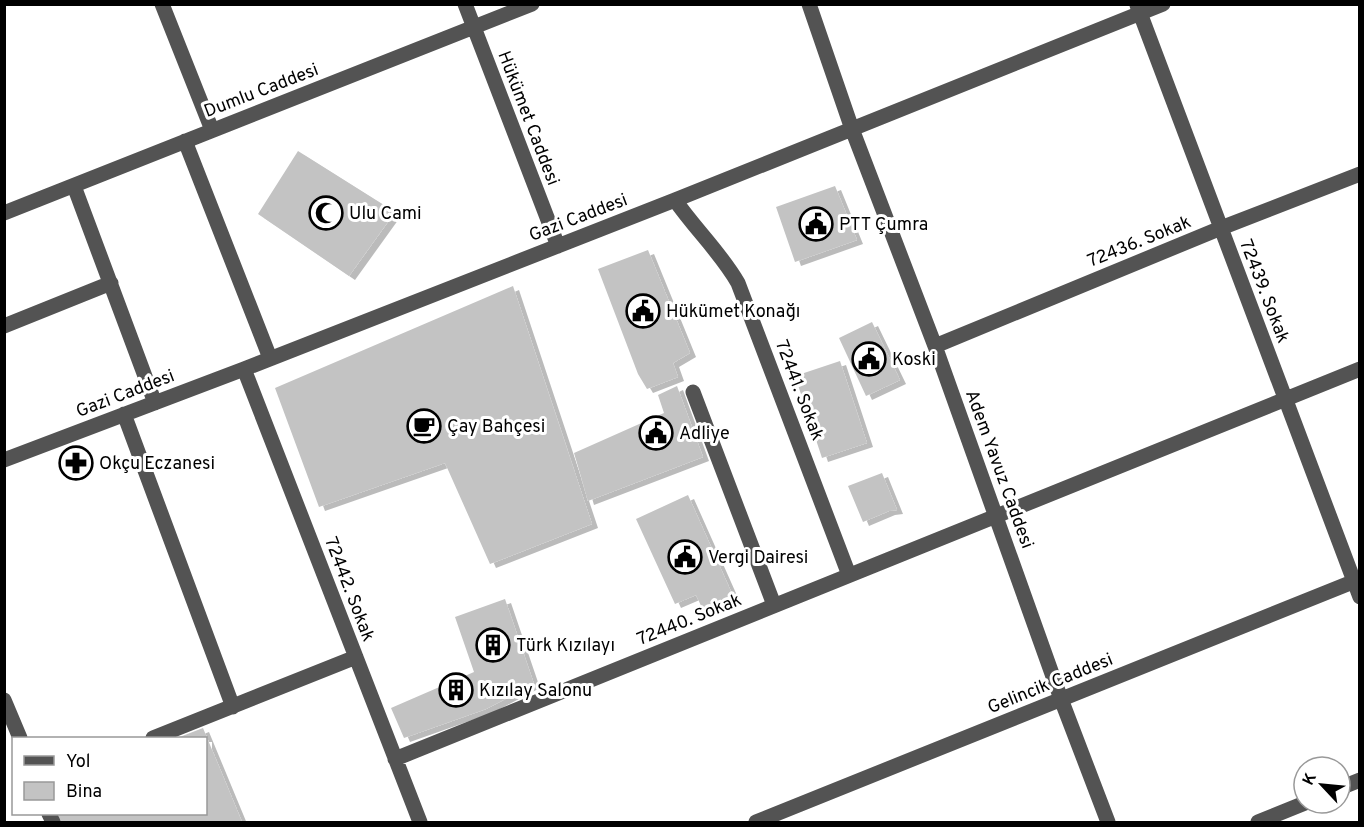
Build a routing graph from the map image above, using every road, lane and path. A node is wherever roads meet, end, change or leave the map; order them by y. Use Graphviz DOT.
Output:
graph roads {
  1 [pos="162,4"];
  2 [pos="465,4"];
  3 [pos="532,4"];
  4 [pos="809,4"];
  5 [pos="1163,4"];
  6 [pos="1139,9"];
  7 [pos="474,28"];
  8 [pos="852,129"];
  9 [pos="212,130"];
  10 [pos="185,141"];
  11 [pos="1359,174"];
  12 [pos="74,186"];
  13 [pos="675,200"];
  14 [pos="4,213"];
  15 [pos="1221,228"];
  16 [pos="558,246"];
  17 [pos="111,283"];
  18 [pos="4,326"];
  19 [pos="935,346"];
  20 [pos="270,358"];
  21 [pos="244,369"];
  22 [pos="1359,369"];
  23 [pos="693,392"];
  24 [pos="1285,399"];
  25 [pos="155,403"];
  26 [pos="124,414"];
  27 [pos="4,460"];
  28 [pos="997,517"];
  29 [pos="849,575"];
  30 [pos="1357,580"];
  31 [pos="1359,597"];
  32 [pos="774,605"];
  33 [pos="356,657"];
  34 [pos="1061,699"];
  35 [pos="4,700"];
  36 [pos="233,706"];
  37 [pos="8,720"];
  38 [pos="19,737"];
  39 [pos="156,737"];
  40 [pos="395,759"];
  41 [pos="1292,808"];
  42 [pos="766,821"];
  43 [pos="420,822"];
  44 [pos="1108,822"];
  45 [pos="1258,822"];
  1 -- 9 [label="street"];
  2 -- 7 [label="street, Hükümet Caddesi"];
  3 -- 7 [label="street, Dumlu Caddesi"];
  4 -- 8 [label="street, Adem Yavuz Caddesi"];
  5 -- 6 [label="street, Gazi Caddesi"];
  6 -- 8 [label="street, Gazi Caddesi"];
  6 -- 15 [label="street, 72439. Sokak"];
  7 -- 9 [label="street, Dumlu Caddesi"];
  7 -- 16 [label="street, Hükümet Caddesi"];
  8 -- 13 [label="street, Gazi Caddesi"];
  8 -- 19 [label="street, Adem Yavuz Caddesi"];
  9 -- 10 [label="street, Dumlu Caddesi"];
  10 -- 12 [label="street, Dumlu Caddesi"];
  10 -- 20 [label="street"];
  11 -- 15 [label="street, 72436. Sokak"];
  12 -- 14 [label="street, Dumlu Caddesi"];
  12 -- 17 [label="street"];
  13 -- 16 [label="street, Gazi Caddesi"];
  13 -- 29 [label="street, 72441. Sokak"];
  15 -- 19 [label="street, 72436. Sokak"];
  15 -- 24 [label="street, 72439. Sokak"];
  16 -- 20 [label="street, Gazi Caddesi"];
  17 -- 18 [label="street"];
  17 -- 25 [label="street"];
  19 -- 28 [label="street, Adem Yavuz Caddesi"];
  20 -- 21 [label="street, Gazi Caddesi"];
  21 -- 25 [label="street, Gazi Caddesi"];
  21 -- 33 [label="street, 72442. Sokak"];
  22 -- 24 [label="street, 72440. Sokak"];
  23 -- 32 [label="street"];
  24 -- 28 [label="street, 72440. Sokak"];
  24 -- 30 [label="street, 72439. Sokak"];
  25 -- 26 [label="street, Gazi Caddesi"];
  26 -- 27 [label="street, Gazi Caddesi"];
  26 -- 36 [label="street"];
  28 -- 29 [label="street, 72440. Sokak"];
  28 -- 34 [label="street, Adem Yavuz Caddesi"];
  29 -- 32 [label="street, 72440. Sokak"];
  30 -- 31 [label="street, 72439. Sokak"];
  30 -- 34 [label="street, Gelincik Caddesi"];
  32 -- 40 [label="street, 72440. Sokak"];
  33 -- 36 [label="street"];
  33 -- 40 [label="street, 72442. Sokak"];
  34 -- 42 [label="street, Gelincik Caddesi"];
  34 -- 44 [label="street, Adem Yavuz Caddesi"];
  35 -- 37 [label="street"];
  36 -- 39 [label="street"];
  37 -- 38 [label="street"];
  40 -- 43 [label="street, 72442. Sokak"];
  41 -- 45 [label="street"];
}
